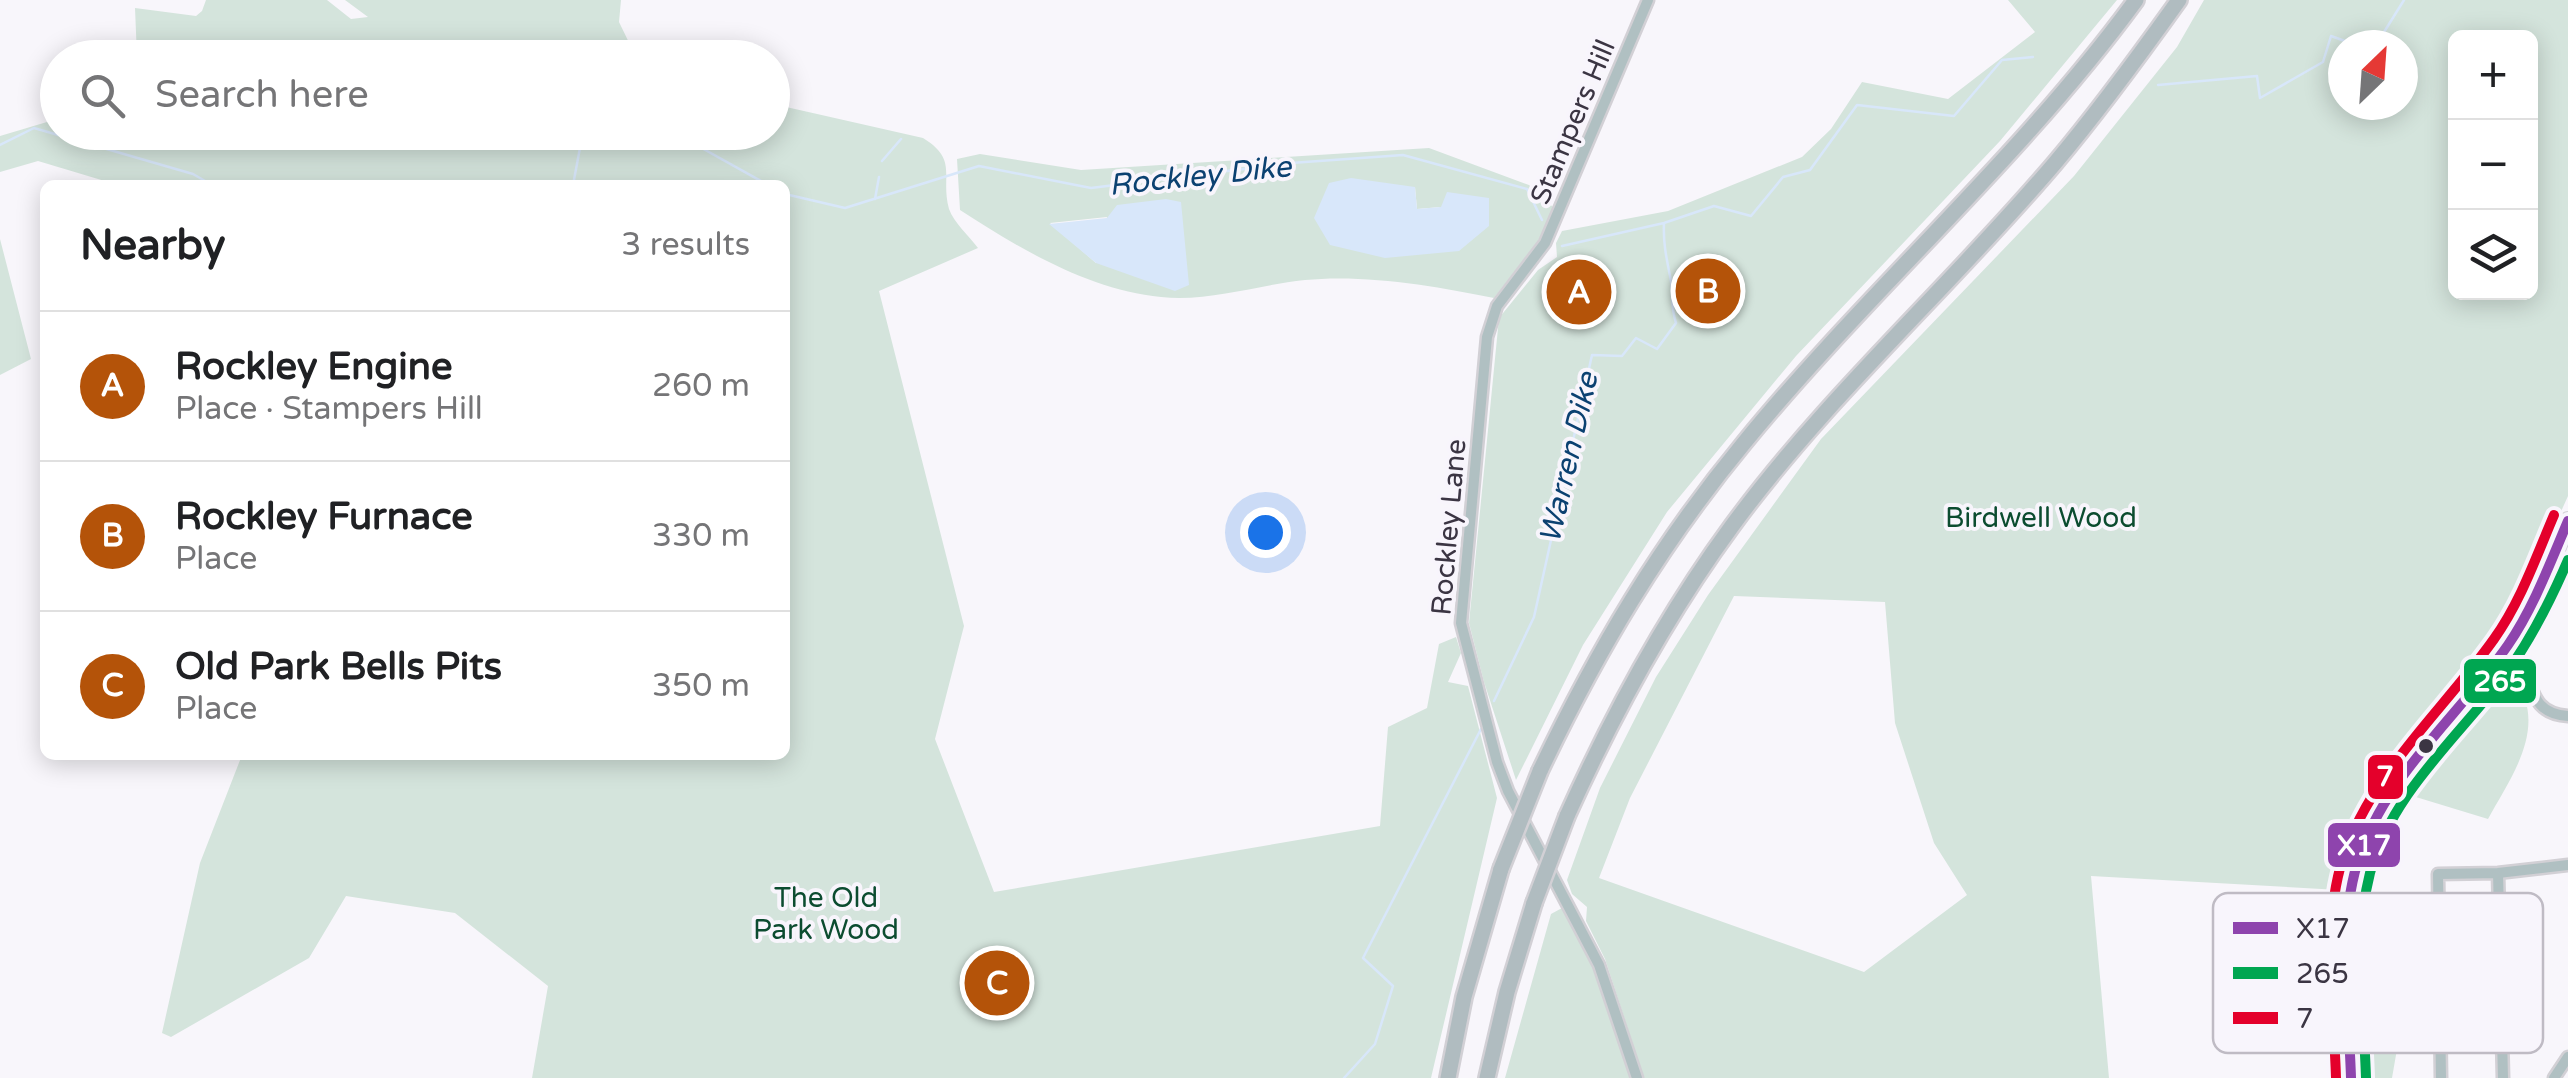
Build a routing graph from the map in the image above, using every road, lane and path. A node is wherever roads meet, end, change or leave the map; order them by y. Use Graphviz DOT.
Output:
graph roads {
  1 [pos="1648,0"];
  2 [pos="2136,0"];
  3 [pos="2179,0"];
  4 [pos="1535,259"];
  5 [pos="2568,521"];
  6 [pos="2507,647"];
  7 [pos="2568,716"];
  8 [pos="2568,865"];
  9 [pos="2498,873"];
  10 [pos="2353,893"];
  11 [pos="2438,893"];
  12 [pos="2498,893"];
  13 [pos="2351,1053"];
  14 [pos="2441,1053"];
  15 [pos="2502,1053"];
  16 [pos="2568,1058"];
  17 [pos="1448,1078"];
  18 [pos="1486,1078"];
  19 [pos="1637,1078"];
  20 [pos="2351,1078"];
  21 [pos="2441,1078"];
  22 [pos="2502,1078"];
  23 [pos="2554,1078"];
  1 -- 4 [label="street, Stampers Hill"];
  2 -- 17 [label="highway, bridge"];
  3 -- 18 [label="highway, bridge"];
  4 -- 19 [label="street, Rockley Lane"];
  5 -- 6 [label="highway"];
  6 -- 7 [label="street"];
  6 -- 10 [label="highway"];
  8 -- 9 [label="street"];
  9 -- 11 [label="street"];
  9 -- 12 [label="street"];
  13 -- 20 [label="highway"];
  14 -- 21 [label="street"];
  15 -- 22 [label="street"];
  16 -- 23 [label="street"];
}
